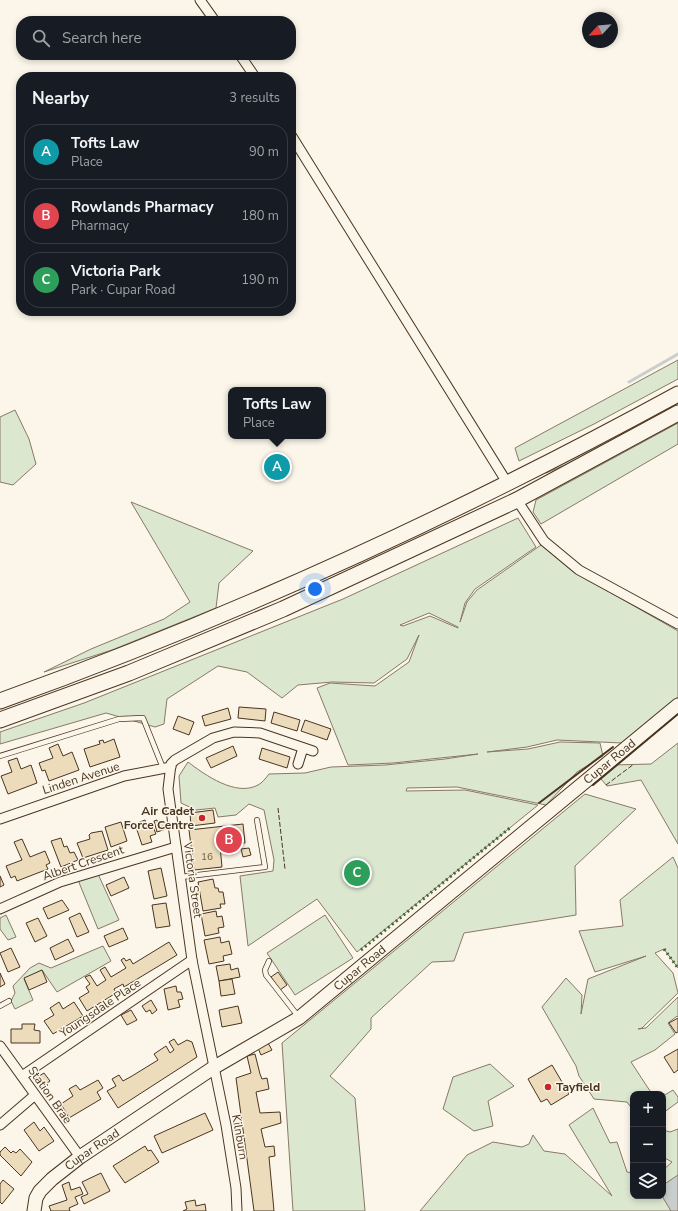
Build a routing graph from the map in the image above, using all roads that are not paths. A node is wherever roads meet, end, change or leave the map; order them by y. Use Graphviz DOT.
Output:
graph roads {
  1 [pos="200,0"];
  2 [pos="211,16"];
  3 [pos="243,60"];
  4 [pos="252,72"];
  5 [pos="296,143"];
  6 [pos="678,394"];
  7 [pos="678,413"];
  8 [pos="508,484"];
  9 [pos="517,500"];
  10 [pos="678,624"];
  11 [pos="0,701"];
  12 [pos="678,705"];
  13 [pos="0,720"];
  14 [pos="303,748"];
  15 [pos="313,752"];
  16 [pos="0,756"];
  17 [pos="298,764"];
  18 [pos="167,767"];
  19 [pos="0,819"];
  20 [pos="257,820"];
  21 [pos="176,846"];
  22 [pos="181,877"];
  23 [pos="0,909"];
  24 [pos="192,960"];
  25 [pos="269,961"];
  26 [pos="9,1001"];
  27 [pos="0,1006"];
  28 [pos="299,1018"];
  29 [pos="0,1046"];
  30 [pos="213,1068"];
  31 [pos="22,1076"];
  32 [pos="35,1095"];
  33 [pos="0,1125"];
  34 [pos="80,1157"];
  35 [pos="34,1210"];
  36 [pos="237,1211"];
  1 -- 2 [label="street"];
  3 -- 4 [label="street"];
  5 -- 8 [label="street"];
  6 -- 8 [label="highway"];
  7 -- 9 [label="highway"];
  8 -- 11 [label="highway"];
  9 -- 10 [label="street"];
  9 -- 13 [label="highway"];
  12 -- 28 [label="main road, Cupar Road"];
  14 -- 15 [label="street"];
  14 -- 17 [label="street"];
  14 -- 18 [label="street"];
  16 -- 18 [label="lane"];
  18 -- 19 [label="street, Linden Avenue"];
  18 -- 21 [label="street, Victoria Street"];
  20 -- 22 [label="lane"];
  21 -- 22 [label="street, Victoria Street"];
  21 -- 23 [label="street, Albert Crescent"];
  22 -- 24 [label="street, Victoria Street"];
  24 -- 30 [label="street, Victoria Street"];
  24 -- 31 [label="street, Youngsdale Place"];
  25 -- 28 [label="lane"];
  26 -- 27 [label="lane"];
  28 -- 30 [label="main road, Cupar Road"];
  29 -- 31 [label="street, Station Brae"];
  30 -- 34 [label="main road, Cupar Road"];
  30 -- 36 [label="street, Kilnburn"];
  31 -- 32 [label="street, Station Brae"];
  32 -- 33 [label="street"];
  32 -- 34 [label="street, Station Brae"];
  34 -- 35 [label="main road, Cupar Road"];
}
